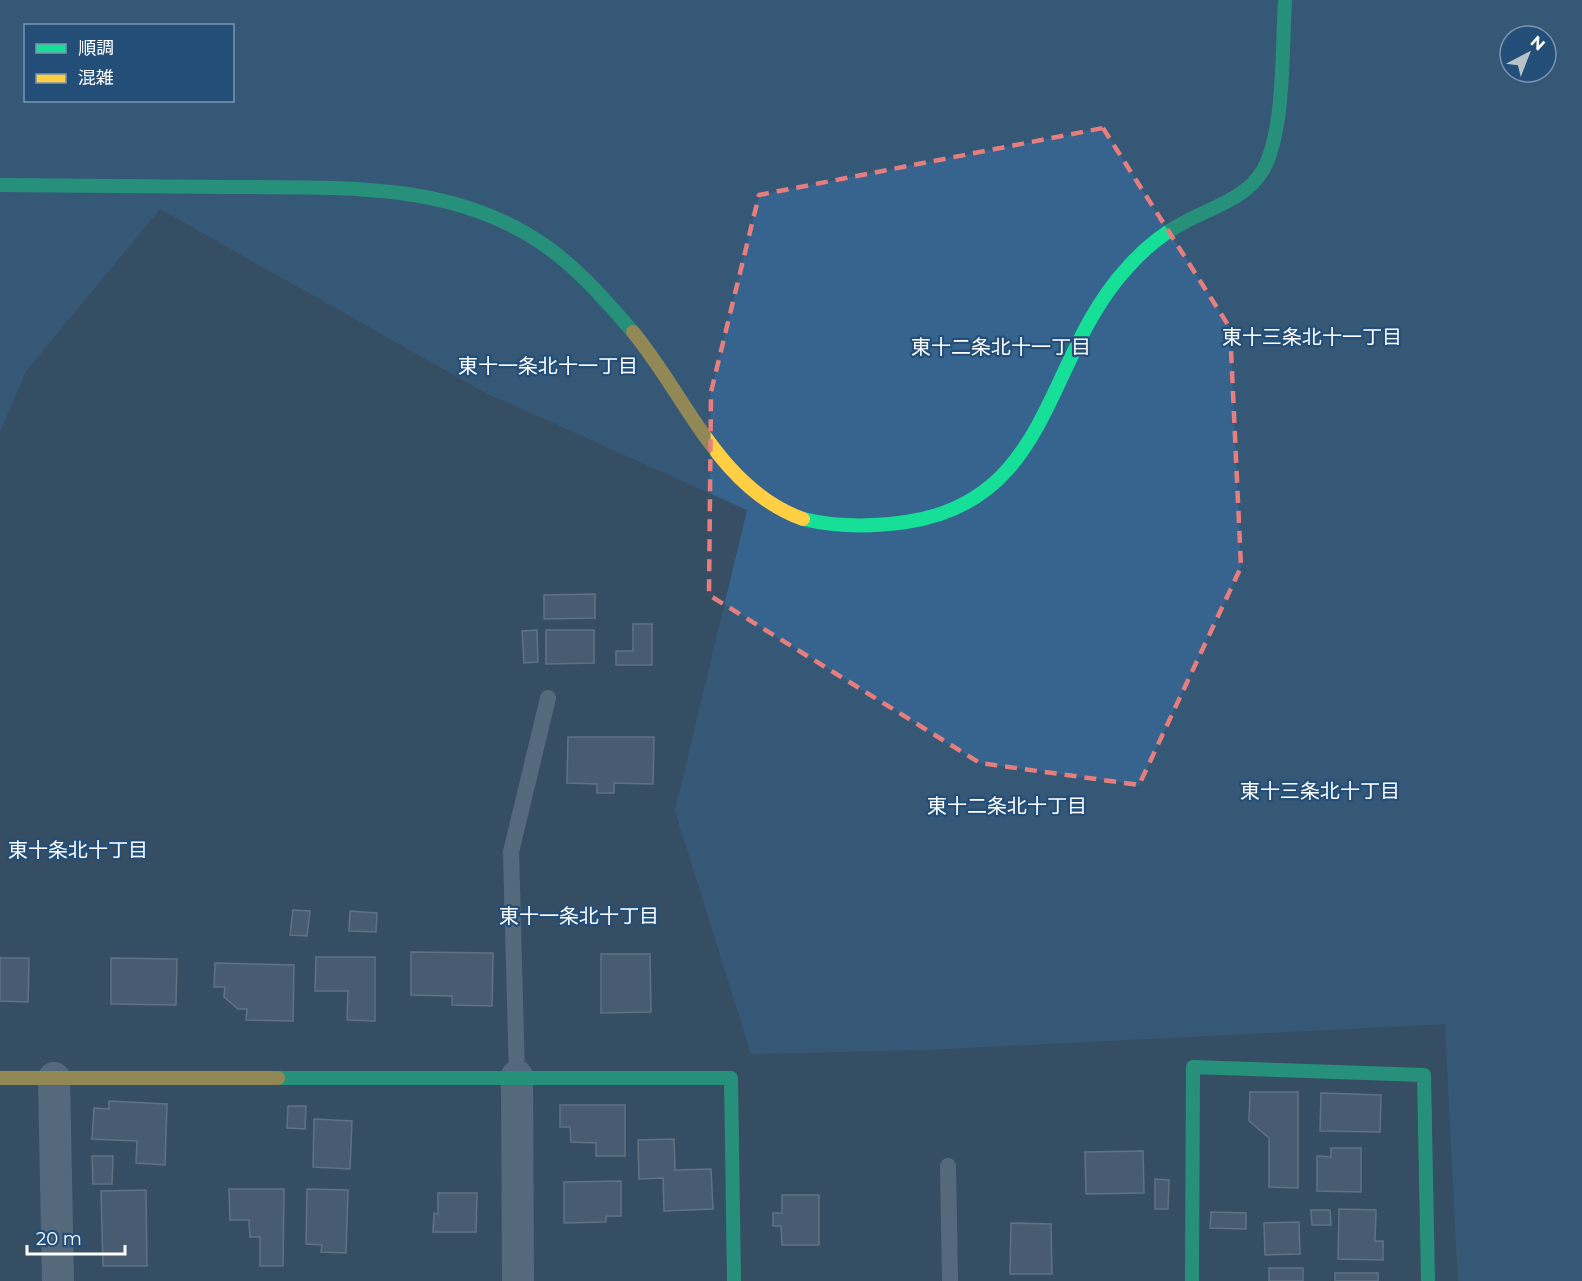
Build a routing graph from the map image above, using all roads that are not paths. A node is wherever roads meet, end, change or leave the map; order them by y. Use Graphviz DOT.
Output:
graph roads {
  1 [pos="1285,0"];
  2 [pos="0,185"];
  3 [pos="548,698"];
  4 [pos="517,1076"];
  5 [pos="0,1078"];
  6 [pos="54,1078"];
  7 [pos="948,1166"];
  8 [pos="58,1281"];
  9 [pos="518,1281"];
  10 [pos="734,1281"];
  11 [pos="950,1281"];
  12 [pos="1192,1281"];
  13 [pos="1428,1281"];
  1 -- 2 [label="street"];
  3 -- 4 [label="lane"];
  4 -- 6 [label="street"];
  4 -- 9 [label="street"];
  4 -- 10 [label="street"];
  5 -- 6 [label="street"];
  6 -- 8 [label="street"];
  7 -- 11 [label="lane"];
  12 -- 13 [label="street"];
}
